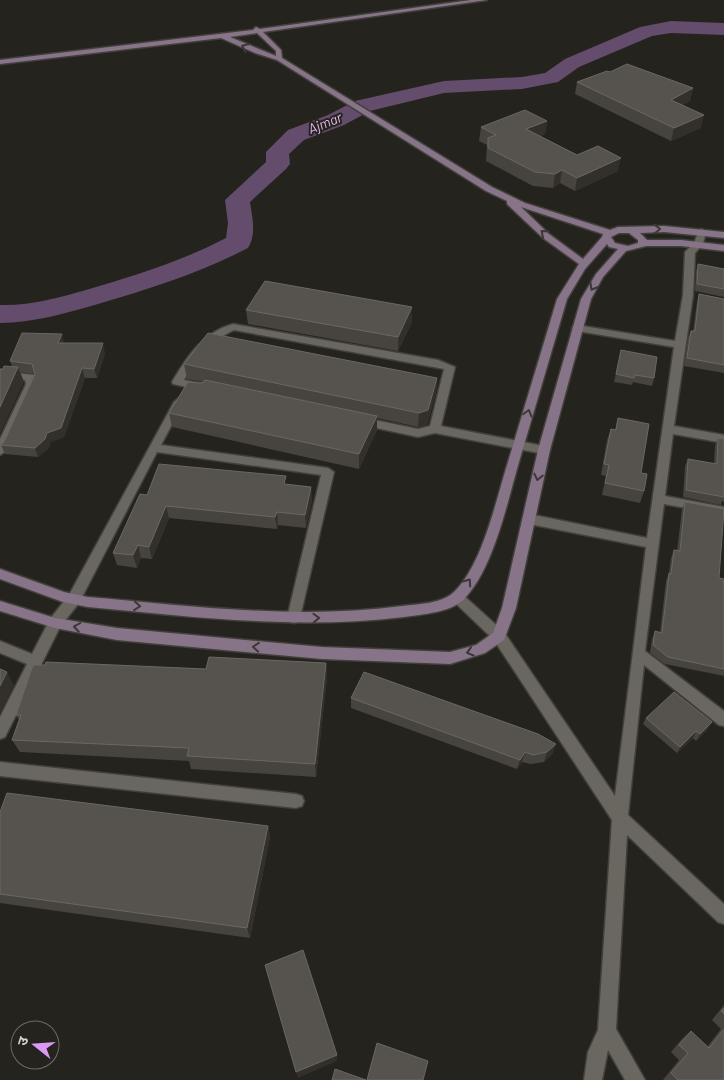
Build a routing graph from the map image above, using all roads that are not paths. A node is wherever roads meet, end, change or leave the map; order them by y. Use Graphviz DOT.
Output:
graph roads {
  1 [pos="441,0"];
  2 [pos="484,0"];
  3 [pos="253,26"];
  4 [pos="212,31"];
  5 [pos="260,31"];
  6 [pos="222,36"];
  7 [pos="0,56"];
  8 [pos="279,59"];
  9 [pos="0,62"];
  10 [pos="504,196"];
  11 [pos="683,230"];
  12 [pos="631,231"];
  13 [pos="702,232"];
  14 [pos="608,236"];
  15 [pos="724,236"];
  16 [pos="642,243"];
  17 [pos="689,246"];
  18 [pos="724,248"];
  19 [pos="622,249"];
  20 [pos="583,263"];
  21 [pos="577,328"];
  22 [pos="207,341"];
  23 [pos="226,345"];
  24 [pos="679,345"];
  25 [pos="0,374"];
  26 [pos="373,429"];
  27 [pos="434,429"];
  28 [pos="668,429"];
  29 [pos="724,439"];
  30 [pos="518,446"];
  31 [pos="154,448"];
  32 [pos="544,450"];
  33 [pos="0,451"];
  34 [pos="660,499"];
  35 [pos="724,511"];
  36 [pos="529,519"];
  37 [pos="654,544"];
  38 [pos="0,574"];
  39 [pos="457,598"];
  40 [pos="74,599"];
  41 [pos="0,606"];
  42 [pos="294,618"];
  43 [pos="55,623"];
  44 [pos="499,636"];
  45 [pos="0,648"];
  46 [pos="638,654"];
  47 [pos="35,661"];
  48 [pos="724,720"];
  49 [pos="0,732"];
  50 [pos="0,769"];
  51 [pos="296,801"];
  52 [pos="620,818"];
  53 [pos="724,916"];
  54 [pos="607,1031"];
  55 [pos="592,1080"];
  56 [pos="636,1080"];
  1 -- 3 [label="street"];
  2 -- 5 [label="street"];
  3 -- 4 [label="street"];
  3 -- 5 [label="street"];
  4 -- 6 [label="street"];
  4 -- 7 [label="street"];
  5 -- 6 [label="street"];
  5 -- 8 [label="street"];
  8 -- 6 [label="street, one-way"];
  6 -- 9 [label="street"];
  8 -- 10 [label="street"];
  10 -- 14 [label="street"];
  20 -- 10 [label="street, one-way"];
  12 -- 11 [label="street, one-way"];
  11 -- 13 [label="street"];
  11 -- 17 [label="street"];
  12 -- 14 [label="street"];
  12 -- 16 [label="street"];
  13 -- 15 [label="street"];
  13 -- 17 [label="street"];
  14 -- 19 [label="street"];
  14 -- 20 [label="street"];
  16 -- 17 [label="street"];
  16 -- 19 [label="street"];
  17 -- 18 [label="street"];
  17 -- 24 [label="street"];
  19 -- 21 [label="street, one-way"];
  30 -- 20 [label="street, one-way"];
  21 -- 24 [label="street"];
  21 -- 32 [label="street"];
  22 -- 23 [label="street"];
  22 -- 27 [label="street"];
  22 -- 27 [label="street"];
  24 -- 28 [label="street"];
  25 -- 33 [label="street"];
  26 -- 31 [label="street"];
  27 -- 30 [label="street"];
  28 -- 29 [label="street"];
  28 -- 34 [label="street"];
  30 -- 32 [label="street"];
  39 -- 30 [label="street, one-way"];
  31 -- 40 [label="street"];
  31 -- 42 [label="street"];
  32 -- 36 [label="street, one-way"];
  34 -- 35 [label="street"];
  34 -- 37 [label="street"];
  36 -- 37 [label="street"];
  36 -- 44 [label="street"];
  37 -- 46 [label="street"];
  38 -- 40 [label="street"];
  42 -- 39 [label="street, one-way"];
  39 -- 44 [label="street"];
  40 -- 42 [label="street, one-way"];
  40 -- 43 [label="street"];
  41 -- 43 [label="street"];
  44 -- 43 [label="street, one-way"];
  43 -- 47 [label="street"];
  44 -- 52 [label="street"];
  45 -- 47 [label="street"];
  46 -- 48 [label="street"];
  46 -- 52 [label="street"];
  47 -- 49 [label="street"];
  50 -- 51 [label="street"];
  52 -- 53 [label="street"];
  52 -- 54 [label="street"];
  54 -- 55 [label="street"];
  54 -- 56 [label="street"];
}
